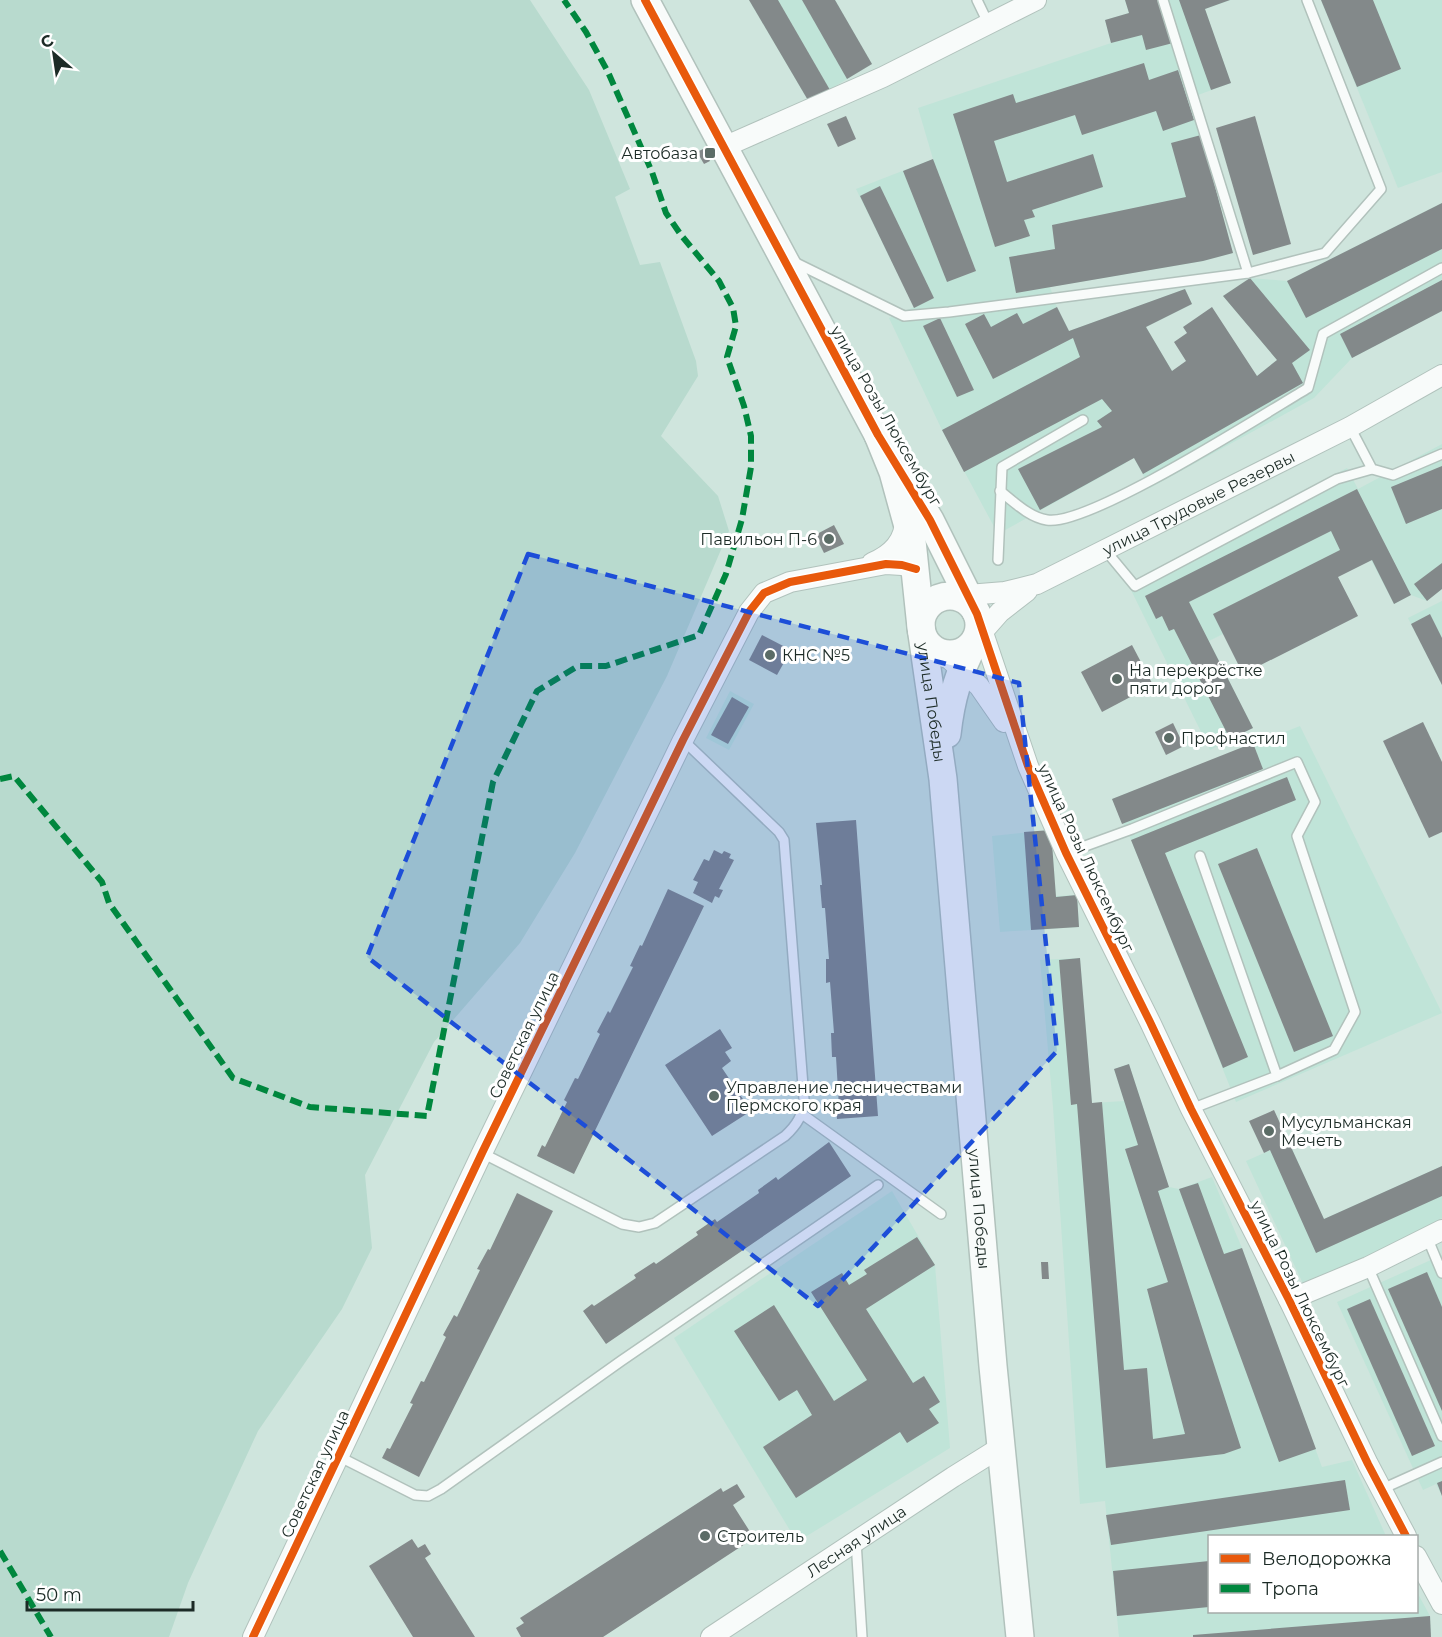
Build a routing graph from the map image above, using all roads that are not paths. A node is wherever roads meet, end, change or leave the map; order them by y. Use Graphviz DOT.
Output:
graph roads {
  1 [pos="645,0"];
  2 [pos="977,0"];
  3 [pos="1036,0"];
  4 [pos="1163,0"];
  5 [pos="1306,0"];
  6 [pos="989,25"];
  7 [pos="724,147"];
  8 [pos="782,256"];
  9 [pos="1442,268"];
  10 [pos="1248,273"];
  11 [pos="1442,375"];
  12 [pos="1083,420"];
  13 [pos="1350,427"];
  14 [pos="878,435"];
  15 [pos="1442,454"];
  16 [pos="1372,469"];
  17 [pos="1000,491"];
  18 [pos="904,507"];
  19 [pos="1106,551"];
  20 [pos="998,560"];
  21 [pos="865,566"];
  22 [pos="916,569"];
  23 [pos="1037,584"];
  24 [pos="969,615"];
  25 [pos="921,627"];
  26 [pos="953,661"];
  27 [pos="682,740"];
  28 [pos="1028,766"];
  29 [pos="943,780"];
  30 [pos="1066,853"];
  31 [pos="1200,856"];
  32 [pos="1277,1076"];
  33 [pos="1191,1109"];
  34 [pos="802,1114"];
  35 [pos="482,1153"];
  36 [pos="878,1185"];
  37 [pos="941,1214"];
  38 [pos="1435,1234"];
  39 [pos="1368,1266"];
  40 [pos="1442,1273"];
  41 [pos="1289,1300"];
  42 [pos="1442,1436"];
  43 [pos="1001,1448"];
  44 [pos="338,1456"];
  45 [pos="1442,1462"];
  46 [pos="1382,1489"];
  47 [pos="1405,1535"];
  48 [pos="856,1540"];
  49 [pos="1418,1560"];
  50 [pos="1442,1604"];
  51 [pos="253,1637"];
  52 [pos="711,1637"];
  53 [pos="862,1637"];
  54 [pos="1020,1637"];
  1 -- 7 [label="street, улица Розы Люксембург"];
  2 -- 6 [label="lane"];
  3 -- 6 [label="street"];
  4 -- 10 [label="lane"];
  5 -- 10 [label="lane"];
  6 -- 7 [label="street"];
  7 -- 8 [label="street, улица Розы Люксембург"];
  8 -- 10 [label="lane"];
  8 -- 14 [label="street, улица Розы Люксембург"];
  9 -- 17 [label="lane"];
  11 -- 13 [label="street, улица Трудовые Резервы"];
  12 -- 17 [label="lane"];
  13 -- 16 [label="lane"];
  13 -- 19 [label="street, улица Трудовые Резервы"];
  14 -- 18 [label="street, улица Розы Люксембург"];
  14 -- 24 [label="street, улица Розы Люксембург"];
  15 -- 16 [label="lane"];
  16 -- 19 [label="lane"];
  17 -- 20 [label="lane"];
  18 -- 21 [label="street"];
  18 -- 22 [label="street, улица Розы Люксембург"];
  19 -- 23 [label="street, улица Трудовые Резервы"];
  21 -- 22 [label="street, Советская улица"];
  21 -- 27 [label="street, Советская улица"];
  22 -- 25 [label="street, улица Розы Люксембург"];
  23 -- 24 [label="street, улица Трудовые Резервы"];
  23 -- 24 [label="street"];
  24 -- 25 [label="street"];
  24 -- 26 [label="street"];
  24 -- 28 [label="street, улица Розы Люксембург"];
  25 -- 26 [label="street"];
  25 -- 29 [label="street, улица Победы"];
  26 -- 28 [label="street"];
  26 -- 29 [label="street, улица Победы"];
  27 -- 34 [label="lane"];
  27 -- 35 [label="street, Советская улица"];
  28 -- 30 [label="street, улица Розы Люксембург"];
  29 -- 43 [label="street, улица Победы"];
  30 -- 32 [label="lane"];
  30 -- 33 [label="street, улица Розы Люксембург"];
  31 -- 32 [label="lane"];
  32 -- 33 [label="lane"];
  33 -- 41 [label="street, улица Розы Люксембург"];
  34 -- 35 [label="lane"];
  34 -- 37 [label="lane"];
  35 -- 44 [label="street, Советская улица"];
  36 -- 44 [label="lane"];
  38 -- 39 [label="street"];
  38 -- 40 [label="lane"];
  39 -- 41 [label="street"];
  39 -- 42 [label="lane"];
  41 -- 46 [label="street, улица Розы Люксембург"];
  43 -- 48 [label="street, Лесная улица"];
  43 -- 54 [label="street, улица Победы"];
  44 -- 51 [label="street, Советская улица"];
  45 -- 46 [label="lane"];
  46 -- 47 [label="street, улица Розы Люксембург"];
  48 -- 52 [label="street, Лесная улица"];
  48 -- 53 [label="lane"];
  49 -- 50 [label="street"];
}
